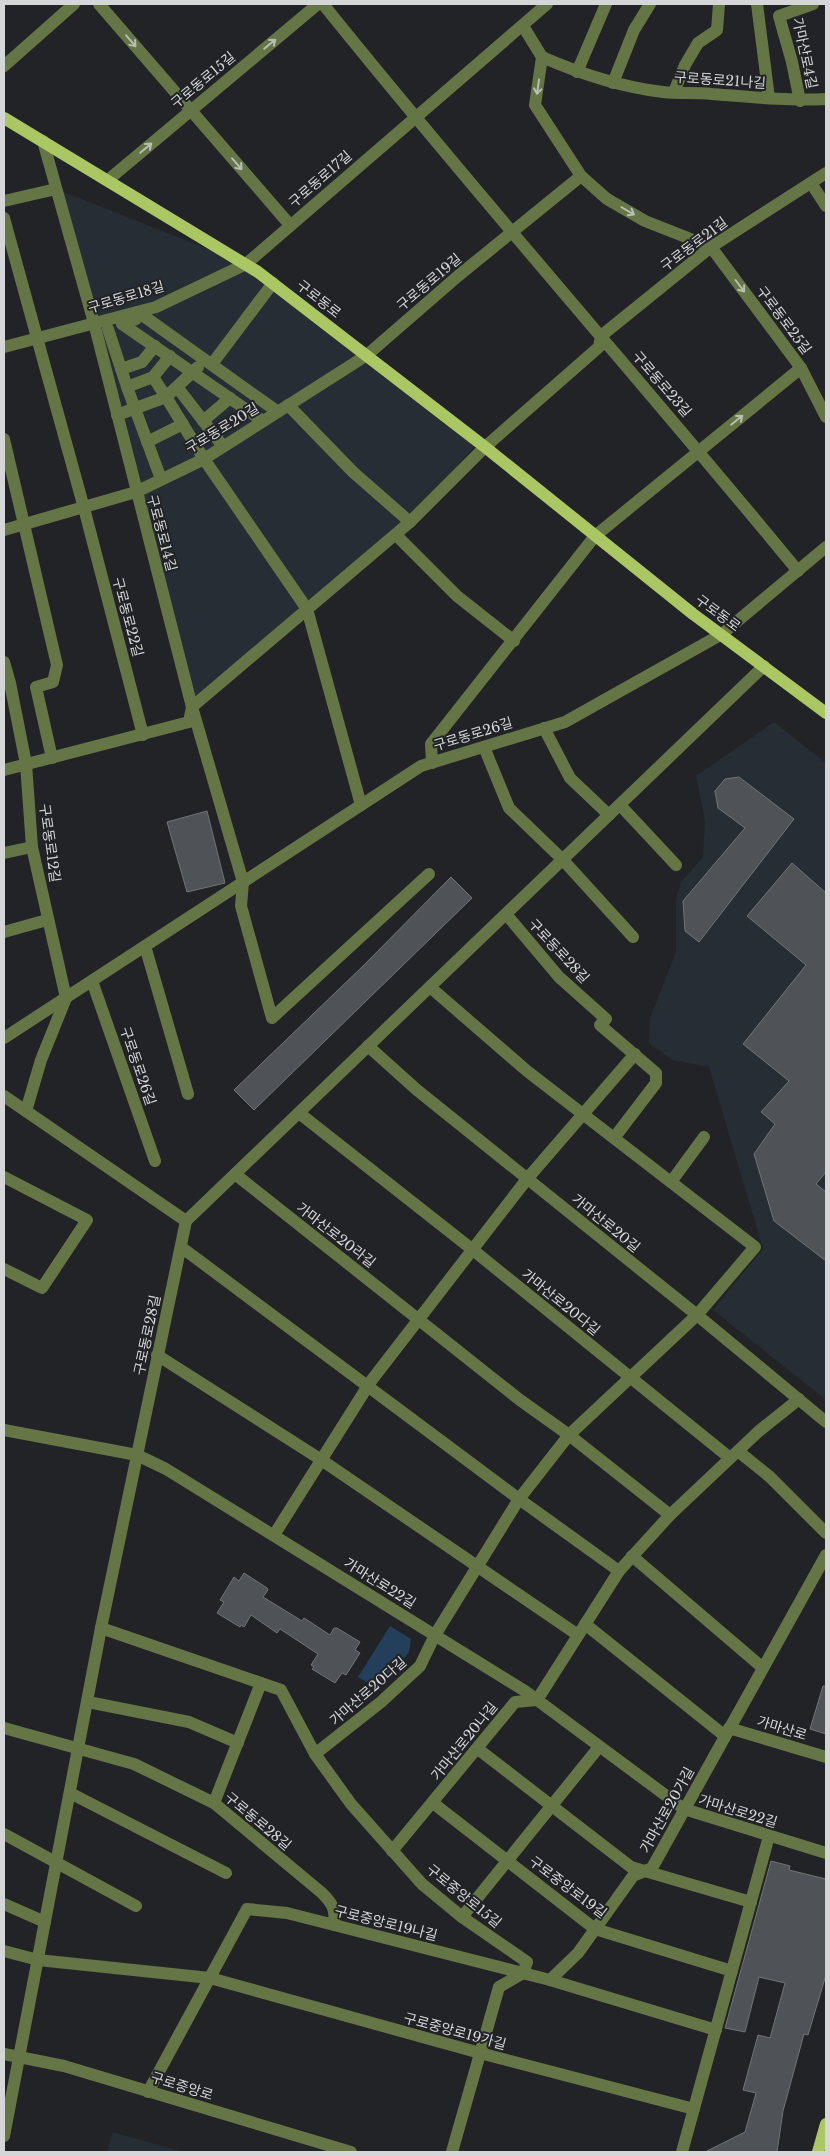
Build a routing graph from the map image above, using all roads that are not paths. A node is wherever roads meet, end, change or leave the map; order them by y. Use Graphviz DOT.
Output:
graph roads {
  1 [pos="74,4"];
  2 [pos="99,4"];
  3 [pos="318,4"];
  4 [pos="323,4"];
  5 [pos="546,4"];
  6 [pos="606,4"];
  7 [pos="650,4"];
  8 [pos="719,4"];
  9 [pos="758,4"];
  10 [pos="813,4"];
  11 [pos="523,26"];
  12 [pos="542,57"];
  13 [pos="4,66"];
  14 [pos="578,72"];
  15 [pos="613,83"];
  16 [pos="674,92"];
  17 [pos="769,98"];
  18 [pos="826,99"];
  19 [pos="800,101"];
  20 [pos="191,110"];
  21 [pos="414,117"];
  22 [pos="4,118"];
  23 [pos="43,141"];
  24 [pos="826,173"];
  25 [pos="581,176"];
  26 [pos="108,180"];
  27 [pos="810,183"];
  28 [pos="56,190"];
  29 [pos="4,201"];
  30 [pos="826,206"];
  31 [pos="4,218"];
  32 [pos="290,226"];
  33 [pos="513,233"];
  34 [pos="711,247"];
  35 [pos="246,264"];
  36 [pos="273,283"];
  37 [pos="140,315"];
  38 [pos="127,327"];
  39 [pos="99,329"];
  40 [pos="601,336"];
  41 [pos="38,338"];
  42 [pos="112,343"];
  43 [pos="155,346"];
  44 [pos="4,347"];
  45 [pos="366,355"];
  46 [pos="170,356"];
  47 [pos="208,362"];
  48 [pos="801,368"];
  49 [pos="122,369"];
  50 [pos="193,372"];
  51 [pos="153,377"];
  52 [pos="127,387"];
  53 [pos="177,387"];
  54 [pos="166,397"];
  55 [pos="230,398"];
  56 [pos="134,408"];
  57 [pos="283,408"];
  58 [pos="117,415"];
  59 [pos="826,417"];
  60 [pos="203,420"];
  61 [pos="263,422"];
  62 [pos="182,424"];
  63 [pos="4,440"];
  64 [pos="147,442"];
  65 [pos="222,445"];
  66 [pos="485,447"];
  67 [pos="699,451"];
  68 [pos="204,459"];
  69 [pos="162,479"];
  70 [pos="136,492"];
  71 [pos="84,508"];
  72 [pos="410,522"];
  73 [pos="24,525"];
  74 [pos="4,530"];
  75 [pos="396,534"];
  76 [pos="595,536"];
  77 [pos="826,547"];
  78 [pos="798,571"];
  79 [pos="307,609"];
  80 [pos="722,634"];
  81 [pos="514,641"];
  82 [pos="4,662"];
  83 [pos="764,666"];
  84 [pos="7,684"];
  85 [pos="192,707"];
  86 [pos="826,713"];
  87 [pos="544,728"];
  88 [pos="143,734"];
  89 [pos="484,747"];
  90 [pos="52,758"];
  91 [pos="432,763"];
  92 [pos="26,764"];
  93 [pos="4,770"];
  94 [pos="361,805"];
  95 [pos="620,805"];
  96 [pos="609,815"];
  97 [pos="32,846"];
  98 [pos="4,853"];
  99 [pos="563,860"];
  100 [pos="676,865"];
  101 [pos="429,874"];
  102 [pos="243,882"];
  103 [pos="506,914"];
  104 [pos="47,920"];
  105 [pos="4,932"];
  106 [pos="633,937"];
  107 [pos="145,946"];
  108 [pos="92,981"];
  109 [pos="430,987"];
  110 [pos="66,998"];
  111 [pos="4,1038"];
  112 [pos="368,1046"];
  113 [pos="635,1054"];
  114 [pos="188,1094"];
  115 [pos="4,1096"];
  116 [pos="26,1111"];
  117 [pos="299,1113"];
  118 [pos="584,1114"];
  119 [pos="704,1137"];
  120 [pos="614,1138"];
  121 [pos="155,1162"];
  122 [pos="235,1174"];
  123 [pos="4,1177"];
  124 [pos="527,1179"];
  125 [pos="671,1182"];
  126 [pos="186,1221"];
  127 [pos="181,1247"];
  128 [pos="472,1250"];
  129 [pos="4,1269"];
  130 [pos="697,1315"];
  131 [pos="419,1319"];
  132 [pos="157,1355"];
  133 [pos="630,1378"];
  134 [pos="368,1386"];
  135 [pos="799,1399"];
  136 [pos="826,1422"];
  137 [pos="9,1431"];
  138 [pos="569,1435"];
  139 [pos="734,1454"];
  140 [pos="137,1455"];
  141 [pos="320,1459"];
  142 [pos="519,1499"];
  143 [pos="670,1515"];
  144 [pos="826,1533"];
  145 [pos="274,1535"];
  146 [pos="826,1555"];
  147 [pos="632,1556"];
  148 [pos="478,1565"];
  149 [pos="619,1571"];
  150 [pos="585,1624"];
  151 [pos="101,1628"];
  152 [pos="435,1635"];
  153 [pos="578,1635"];
  154 [pos="763,1668"];
  155 [pos="261,1683"];
  156 [pos="537,1700"];
  157 [pos="88,1702"];
  158 [pos="4,1728"];
  159 [pos="727,1732"];
  160 [pos="238,1743"];
  161 [pos="78,1747"];
  162 [pos="600,1747"];
  163 [pos="478,1749"];
  164 [pos="315,1754"];
  165 [pos="826,1757"];
  166 [pos="70,1793"];
  167 [pos="214,1803"];
  168 [pos="433,1803"];
  169 [pos="551,1806"];
  170 [pos="684,1810"];
  171 [pos="4,1834"];
  172 [pos="769,1836"];
  173 [pos="392,1851"];
  174 [pos="826,1853"];
  175 [pos="508,1861"];
  176 [pos="57,1863"];
  177 [pos="645,1871"];
  178 [pos="226,1873"];
  179 [pos="751,1902"];
  180 [pos="4,1904"];
  181 [pos="136,1906"];
  182 [pos="462,1917"];
  183 [pos="45,1922"];
  184 [pos="334,1925"];
  185 [pos="595,1929"];
  186 [pos="4,1951"];
  187 [pos="38,1960"];
  188 [pos="732,1971"];
  189 [pos="523,1973"];
  190 [pos="210,1978"];
  191 [pos="550,1980"];
  192 [pos="716,2030"];
  193 [pos="480,2053"];
  194 [pos="4,2054"];
  195 [pos="19,2057"];
  196 [pos="148,2092"];
  197 [pos="694,2109"];
  198 [pos="826,2124"];
  199 [pos="4,2136"];
  200 [pos="351,2152"];
  201 [pos="452,2152"];
  202 [pos="682,2152"];
  203 [pos="818,2152"];
  1 -- 13 [label="street"];
  2 -- 20 [label="street, one-way"];
  20 -- 3 [label="street, 구로동로15길, one-way"];
  4 -- 21 [label="street"];
  5 -- 11 [label="street, 구로동로17길"];
  6 -- 14 [label="street"];
  7 -- 15 [label="street"];
  8 -- 16 [label="street"];
  9 -- 17 [label="street"];
  10 -- 19 [label="street, 가마산로4길"];
  11 -- 12 [label="street"];
  11 -- 21 [label="street, 구로동로17길"];
  12 -- 14 [label="street, 구로동로21나길"];
  12 -- 25 [label="street, one-way"];
  14 -- 15 [label="street, 구로동로21나길"];
  15 -- 16 [label="street, 구로동로21나길"];
  16 -- 17 [label="street, 구로동로21나길"];
  17 -- 19 [label="street, 구로동로21나길"];
  18 -- 19 [label="street, 구로동로21나길"];
  26 -- 20 [label="street, 구로동로15길, one-way"];
  20 -- 32 [label="street, one-way"];
  21 -- 32 [label="street, 구로동로17길"];
  21 -- 33 [label="street"];
  22 -- 23 [label="main road, 구로동로"];
  23 -- 26 [label="main road, 구로동로"];
  23 -- 28 [label="street, 구로동로14길"];
  24 -- 27 [label="street, 구로동로21길"];
  25 -- 33 [label="street, 구로동로19길"];
  25 -- 34 [label="street, one-way"];
  26 -- 35 [label="main road, 구로동로"];
  27 -- 30 [label="street"];
  27 -- 34 [label="street, 구로동로21길"];
  28 -- 29 [label="street"];
  28 -- 39 [label="street, 구로동로14길"];
  31 -- 41 [label="street"];
  32 -- 35 [label="street, 구로동로17길"];
  33 -- 40 [label="street"];
  33 -- 45 [label="street, 구로동로19길"];
  34 -- 40 [label="street, 구로동로21길"];
  34 -- 48 [label="street, 구로동로25길, one-way"];
  35 -- 36 [label="main road, 구로동로"];
  35 -- 37 [label="street, 구로동로18길"];
  36 -- 45 [label="main road, 구로동로"];
  36 -- 47 [label="street"];
  37 -- 38 [label="street"];
  37 -- 39 [label="street, 구로동로18길"];
  37 -- 47 [label="street"];
  38 -- 39 [label="street"];
  38 -- 42 [label="street"];
  38 -- 43 [label="street"];
  39 -- 41 [label="street, 구로동로18길"];
  39 -- 42 [label="street"];
  39 -- 58 [label="street, 구로동로14길"];
  40 -- 66 [label="street, 구로동로21길"];
  40 -- 67 [label="street, 구로동로23길"];
  41 -- 44 [label="street, 구로동로18길"];
  41 -- 71 [label="street"];
  42 -- 49 [label="street"];
  43 -- 46 [label="street"];
  43 -- 49 [label="street"];
  45 -- 57 [label="street, 구로동로20길"];
  45 -- 66 [label="main road, 구로동로"];
  46 -- 50 [label="street"];
  46 -- 51 [label="street"];
  47 -- 50 [label="street"];
  47 -- 57 [label="street"];
  48 -- 59 [label="street, 구로동로25길"];
  67 -- 48 [label="street, one-way"];
  49 -- 52 [label="street"];
  50 -- 53 [label="street"];
  50 -- 55 [label="street"];
  51 -- 52 [label="street"];
  51 -- 54 [label="street"];
  52 -- 56 [label="street"];
  53 -- 54 [label="street"];
  53 -- 60 [label="street"];
  54 -- 56 [label="street"];
  54 -- 62 [label="street"];
  55 -- 60 [label="street"];
  55 -- 61 [label="street"];
  56 -- 58 [label="street"];
  56 -- 64 [label="street"];
  57 -- 61 [label="street, 구로동로20길"];
  57 -- 72 [label="street"];
  58 -- 70 [label="street, 구로동로14길"];
  60 -- 65 [label="street"];
  61 -- 65 [label="street, 구로동로20길"];
  62 -- 64 [label="street"];
  62 -- 68 [label="street"];
  63 -- 73 [label="street"];
  64 -- 69 [label="street"];
  65 -- 68 [label="street, 구로동로20길"];
  66 -- 72 [label="street"];
  66 -- 76 [label="main road, 구로동로"];
  67 -- 76 [label="street"];
  67 -- 78 [label="street"];
  68 -- 69 [label="street, 구로동로20길"];
  68 -- 79 [label="street"];
  69 -- 70 [label="street, 구로동로20길"];
  70 -- 71 [label="street, 구로동로20길"];
  70 -- 85 [label="street, 구로동로14길"];
  71 -- 73 [label="street, 구로동로20길"];
  71 -- 88 [label="street, 구로동로22길"];
  72 -- 75 [label="street"];
  73 -- 74 [label="street, 구로동로20길"];
  73 -- 90 [label="street"];
  75 -- 79 [label="street"];
  75 -- 81 [label="street"];
  76 -- 80 [label="main road, 구로동로"];
  76 -- 81 [label="street"];
  77 -- 78 [label="street"];
  78 -- 80 [label="street"];
  79 -- 85 [label="street"];
  79 -- 94 [label="street"];
  80 -- 83 [label="main road, 구로동로"];
  80 -- 87 [label="street, 구로동로26길"];
  81 -- 91 [label="street"];
  82 -- 84 [label="street, 구로동로12길"];
  83 -- 86 [label="main road, 구로동로"];
  83 -- 95 [label="street"];
  84 -- 92 [label="street, 구로동로12길"];
  85 -- 88 [label="street"];
  85 -- 102 [label="street, 구로동로14길"];
  87 -- 89 [label="street, 구로동로26길"];
  87 -- 96 [label="street"];
  88 -- 90 [label="street"];
  89 -- 91 [label="street, 구로동로26길"];
  89 -- 99 [label="street"];
  90 -- 92 [label="street"];
  91 -- 94 [label="street, 구로동로26길"];
  92 -- 93 [label="street"];
  92 -- 97 [label="street, 구로동로12길"];
  94 -- 102 [label="street, 구로동로26길"];
  95 -- 96 [label="street"];
  95 -- 100 [label="street"];
  96 -- 99 [label="street"];
  97 -- 98 [label="street"];
  97 -- 104 [label="street, 구로동로12길"];
  99 -- 103 [label="street"];
  99 -- 106 [label="street"];
  101 -- 102 [label="street"];
  102 -- 107 [label="street, 구로동로26길"];
  103 -- 109 [label="street"];
  103 -- 113 [label="street, 구로동로28길"];
  104 -- 105 [label="street"];
  104 -- 110 [label="street, 구로동로12길"];
  107 -- 108 [label="street, 구로동로26길"];
  107 -- 114 [label="street"];
  108 -- 110 [label="street, 구로동로26길"];
  108 -- 121 [label="street, 구로동로26길"];
  109 -- 112 [label="street"];
  109 -- 118 [label="street"];
  110 -- 111 [label="street, 구로동로26길"];
  110 -- 116 [label="street"];
  112 -- 117 [label="street"];
  112 -- 124 [label="street, 가마산로20길"];
  113 -- 118 [label="street"];
  113 -- 120 [label="street, 구로동로28길"];
  115 -- 116 [label="street"];
  116 -- 126 [label="street"];
  117 -- 122 [label="street"];
  117 -- 128 [label="street"];
  118 -- 120 [label="street"];
  118 -- 124 [label="street"];
  119 -- 125 [label="street"];
  120 -- 125 [label="street"];
  122 -- 126 [label="street"];
  122 -- 131 [label="street, 가마산로20라길"];
  123 -- 129 [label="street"];
  124 -- 128 [label="street"];
  124 -- 130 [label="street, 가마산로20길"];
  125 -- 130 [label="street"];
  126 -- 127 [label="street, 구로동로28길"];
  127 -- 132 [label="street, 구로동로28길"];
  127 -- 134 [label="street"];
  128 -- 131 [label="street"];
  128 -- 133 [label="street, 가마산로20다길"];
  130 -- 133 [label="street, 가마산로20다길"];
  130 -- 135 [label="street, 가마산로20길"];
  131 -- 134 [label="street"];
  131 -- 138 [label="street"];
  132 -- 140 [label="street, 구로동로28길"];
  132 -- 141 [label="street"];
  133 -- 138 [label="street, 가마산로20다길"];
  133 -- 139 [label="street"];
  134 -- 141 [label="street"];
  134 -- 142 [label="street"];
  135 -- 136 [label="street, 가마산로20길"];
  135 -- 139 [label="street"];
  137 -- 140 [label="street"];
  138 -- 142 [label="street, 가마산로20다길"];
  138 -- 143 [label="street"];
  139 -- 143 [label="street"];
  139 -- 144 [label="street"];
  140 -- 145 [label="street, 가마산로22길"];
  140 -- 151 [label="street, 구로동로28길"];
  141 -- 145 [label="street"];
  141 -- 148 [label="street"];
  142 -- 148 [label="street, 가마산로20다길"];
  142 -- 149 [label="street"];
  143 -- 147 [label="street"];
  145 -- 152 [label="street, 가마산로22길"];
  146 -- 154 [label="street, 가마산로20가길"];
  147 -- 149 [label="street"];
  147 -- 154 [label="street"];
  148 -- 152 [label="street, 가마산로20다길"];
  148 -- 153 [label="street"];
  149 -- 150 [label="street"];
  150 -- 153 [label="street"];
  150 -- 159 [label="street"];
  151 -- 155 [label="street, 구로중앙로15길"];
  151 -- 157 [label="street, 구로동로28길"];
  152 -- 156 [label="street, 가마산로22길"];
  152 -- 164 [label="street, 가마산로20다길"];
  153 -- 156 [label="street"];
  154 -- 159 [label="street, 가마산로20가길"];
  155 -- 160 [label="street"];
  155 -- 164 [label="street, 구로중앙로15길"];
  156 -- 162 [label="street, 가마산로22길"];
  156 -- 163 [label="street, 가마산로20나길"];
  157 -- 160 [label="street"];
  157 -- 161 [label="street, 구로동로28길"];
  158 -- 161 [label="street"];
  159 -- 165 [label="street, 가마산로"];
  159 -- 170 [label="street, 가마산로20가길"];
  160 -- 167 [label="street"];
  161 -- 166 [label="street, 구로동로28길"];
  161 -- 167 [label="street, 구로동로28길"];
  162 -- 169 [label="street"];
  162 -- 170 [label="street, 가마산로22길"];
  163 -- 168 [label="street, 가마산로20나길"];
  163 -- 169 [label="street"];
  164 -- 173 [label="street, 구로중앙로15길"];
  166 -- 176 [label="street, 구로동로28길"];
  166 -- 178 [label="street"];
  167 -- 184 [label="street, 구로동로28길"];
  168 -- 173 [label="street, 가마산로20나길"];
  168 -- 175 [label="street, 구로중앙로19길"];
  169 -- 175 [label="street"];
  169 -- 177 [label="street"];
  170 -- 172 [label="street, 가마산로22길"];
  170 -- 177 [label="street, 가마산로20가길"];
  171 -- 176 [label="street"];
  172 -- 174 [label="street, 가마산로22길"];
  172 -- 179 [label="street"];
  173 -- 182 [label="street, 구로중앙로15길"];
  175 -- 182 [label="street"];
  175 -- 185 [label="street, 구로중앙로19길"];
  176 -- 181 [label="street"];
  176 -- 183 [label="street, 구로동로28길"];
  177 -- 179 [label="street"];
  177 -- 185 [label="street, 가마산로20가길"];
  179 -- 188 [label="street"];
  180 -- 183 [label="street"];
  182 -- 189 [label="street, 구로중앙로15길"];
  183 -- 187 [label="street, 구로동로28길"];
  184 -- 189 [label="street, 구로중앙로19나길"];
  184 -- 190 [label="street, 구로중앙로19나길"];
  185 -- 188 [label="street, 구로중앙로19길"];
  185 -- 191 [label="street, 가마산로20가길"];
  186 -- 187 [label="street"];
  187 -- 190 [label="street"];
  187 -- 195 [label="street, 구로동로28길"];
  188 -- 192 [label="street"];
  189 -- 191 [label="street, 구로중앙로19나길"];
  189 -- 193 [label="street"];
  190 -- 193 [label="street, 구로중앙로19가길"];
  190 -- 196 [label="street, 구로중앙로19나길"];
  191 -- 192 [label="street, 구로중앙로19나길"];
  192 -- 197 [label="street"];
  193 -- 197 [label="street, 구로중앙로19가길"];
  193 -- 201 [label="street"];
  194 -- 195 [label="street, 구로중앙로"];
  195 -- 196 [label="street, 구로중앙로"];
  195 -- 199 [label="street, 구로동로28길"];
  196 -- 200 [label="street, 구로중앙로"];
  197 -- 202 [label="street"];
  198 -- 203 [label="main road"];
}
